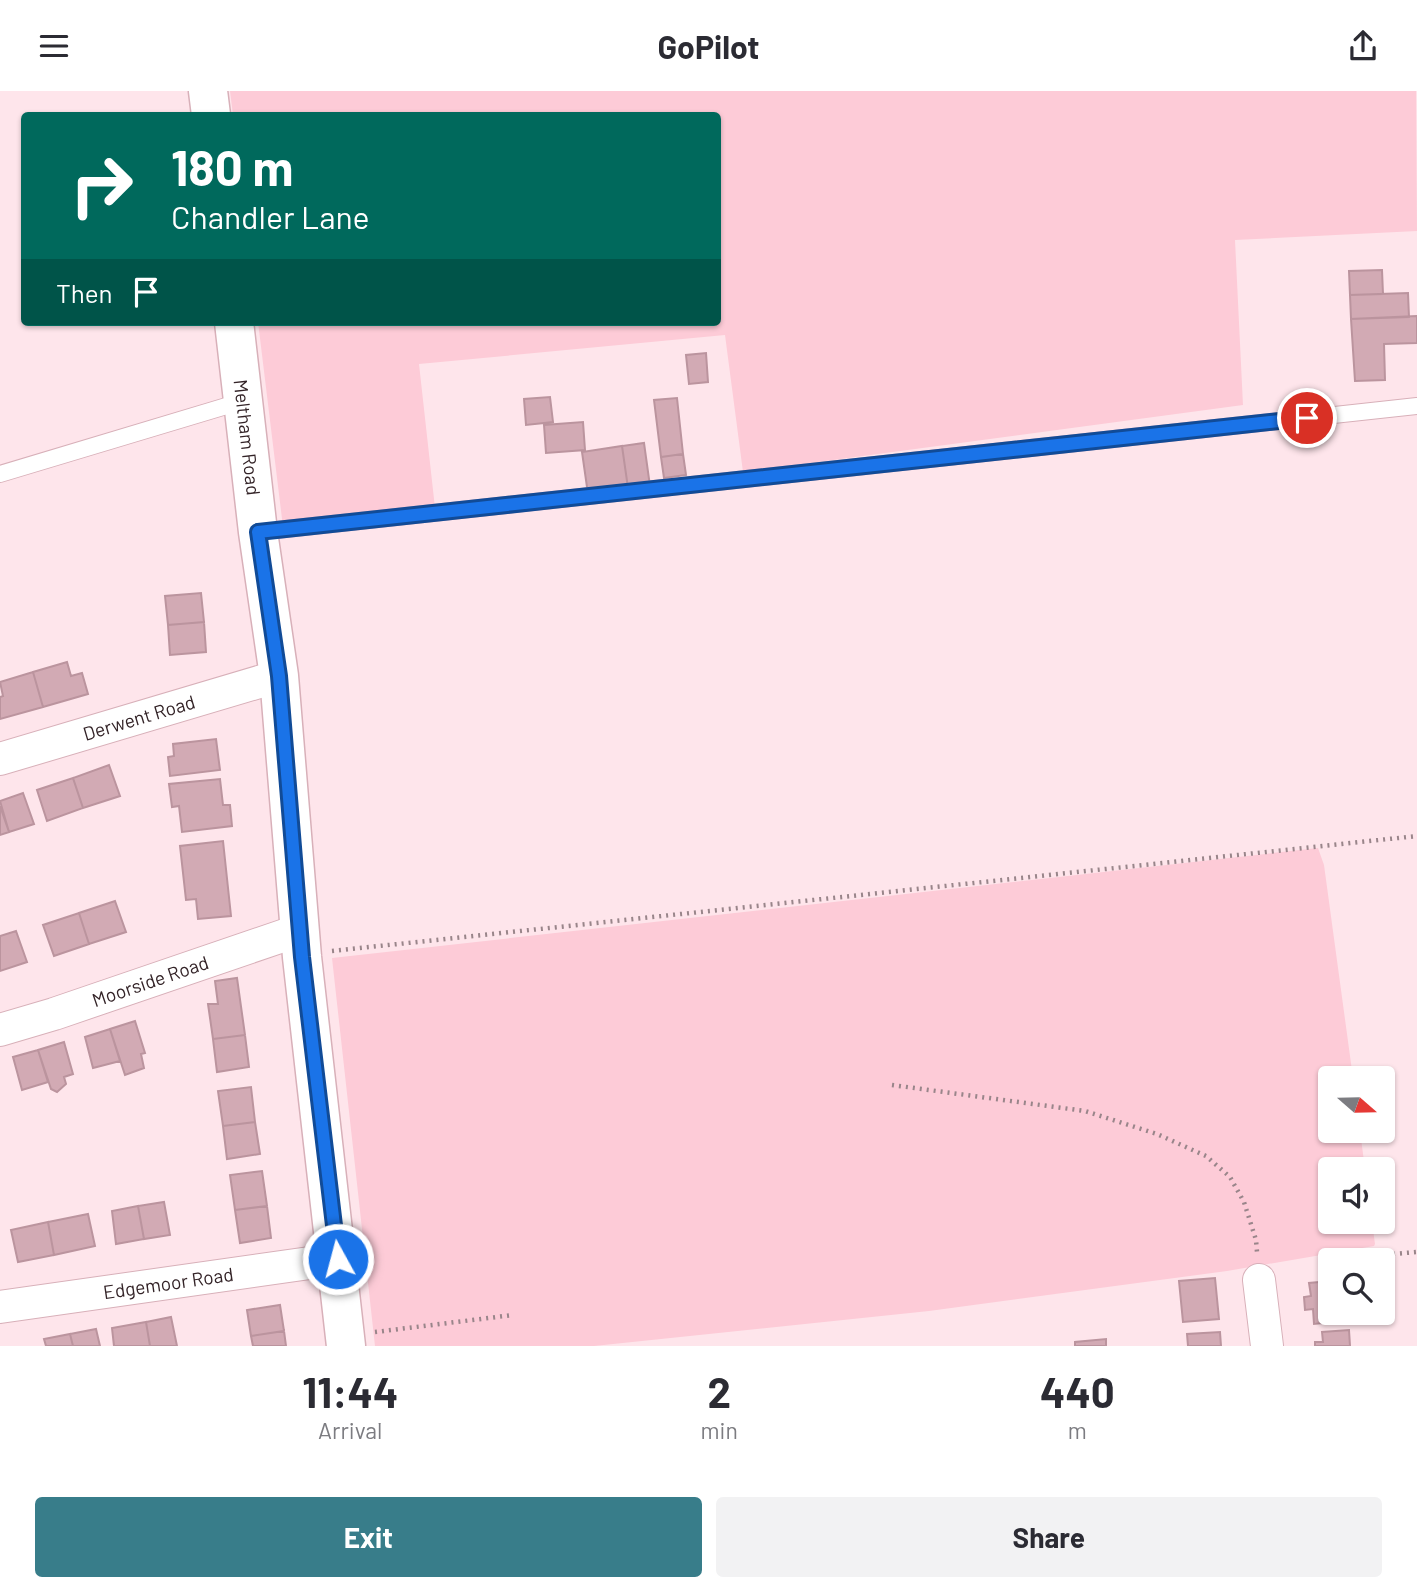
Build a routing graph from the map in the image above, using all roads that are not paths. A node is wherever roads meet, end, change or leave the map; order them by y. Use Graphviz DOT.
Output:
graph roads {
  1 [pos="208,91"];
  2 [pos="211,112"];
  3 [pos="234,326"];
  4 [pos="243,401"];
  5 [pos="1417,406"];
  6 [pos="0,474"];
  7 [pos="258,532"];
  8 [pos="279,676"];
  9 [pos="0,759"];
  10 [pos="301,942"];
  11 [pos="0,1030"];
  12 [pos="338,1259"];
  13 [pos="1259,1280"];
  14 [pos="0,1307"];
  15 [pos="346,1341"];
  16 [pos="1267,1346"];
  1 -- 2 [label="street"];
  3 -- 4 [label="street, Meltham Road"];
  4 -- 6 [label="lane"];
  4 -- 7 [label="street, Meltham Road"];
  5 -- 7 [label="lane"];
  7 -- 8 [label="street, Meltham Road"];
  8 -- 9 [label="street, Derwent Road"];
  8 -- 10 [label="street, Meltham Road"];
  10 -- 11 [label="street, Moorside Road"];
  10 -- 12 [label="street, Meltham Road"];
  12 -- 14 [label="street, Edgemoor Road"];
  12 -- 15 [label="street, Meltham Road"];
  13 -- 16 [label="street"];
}
